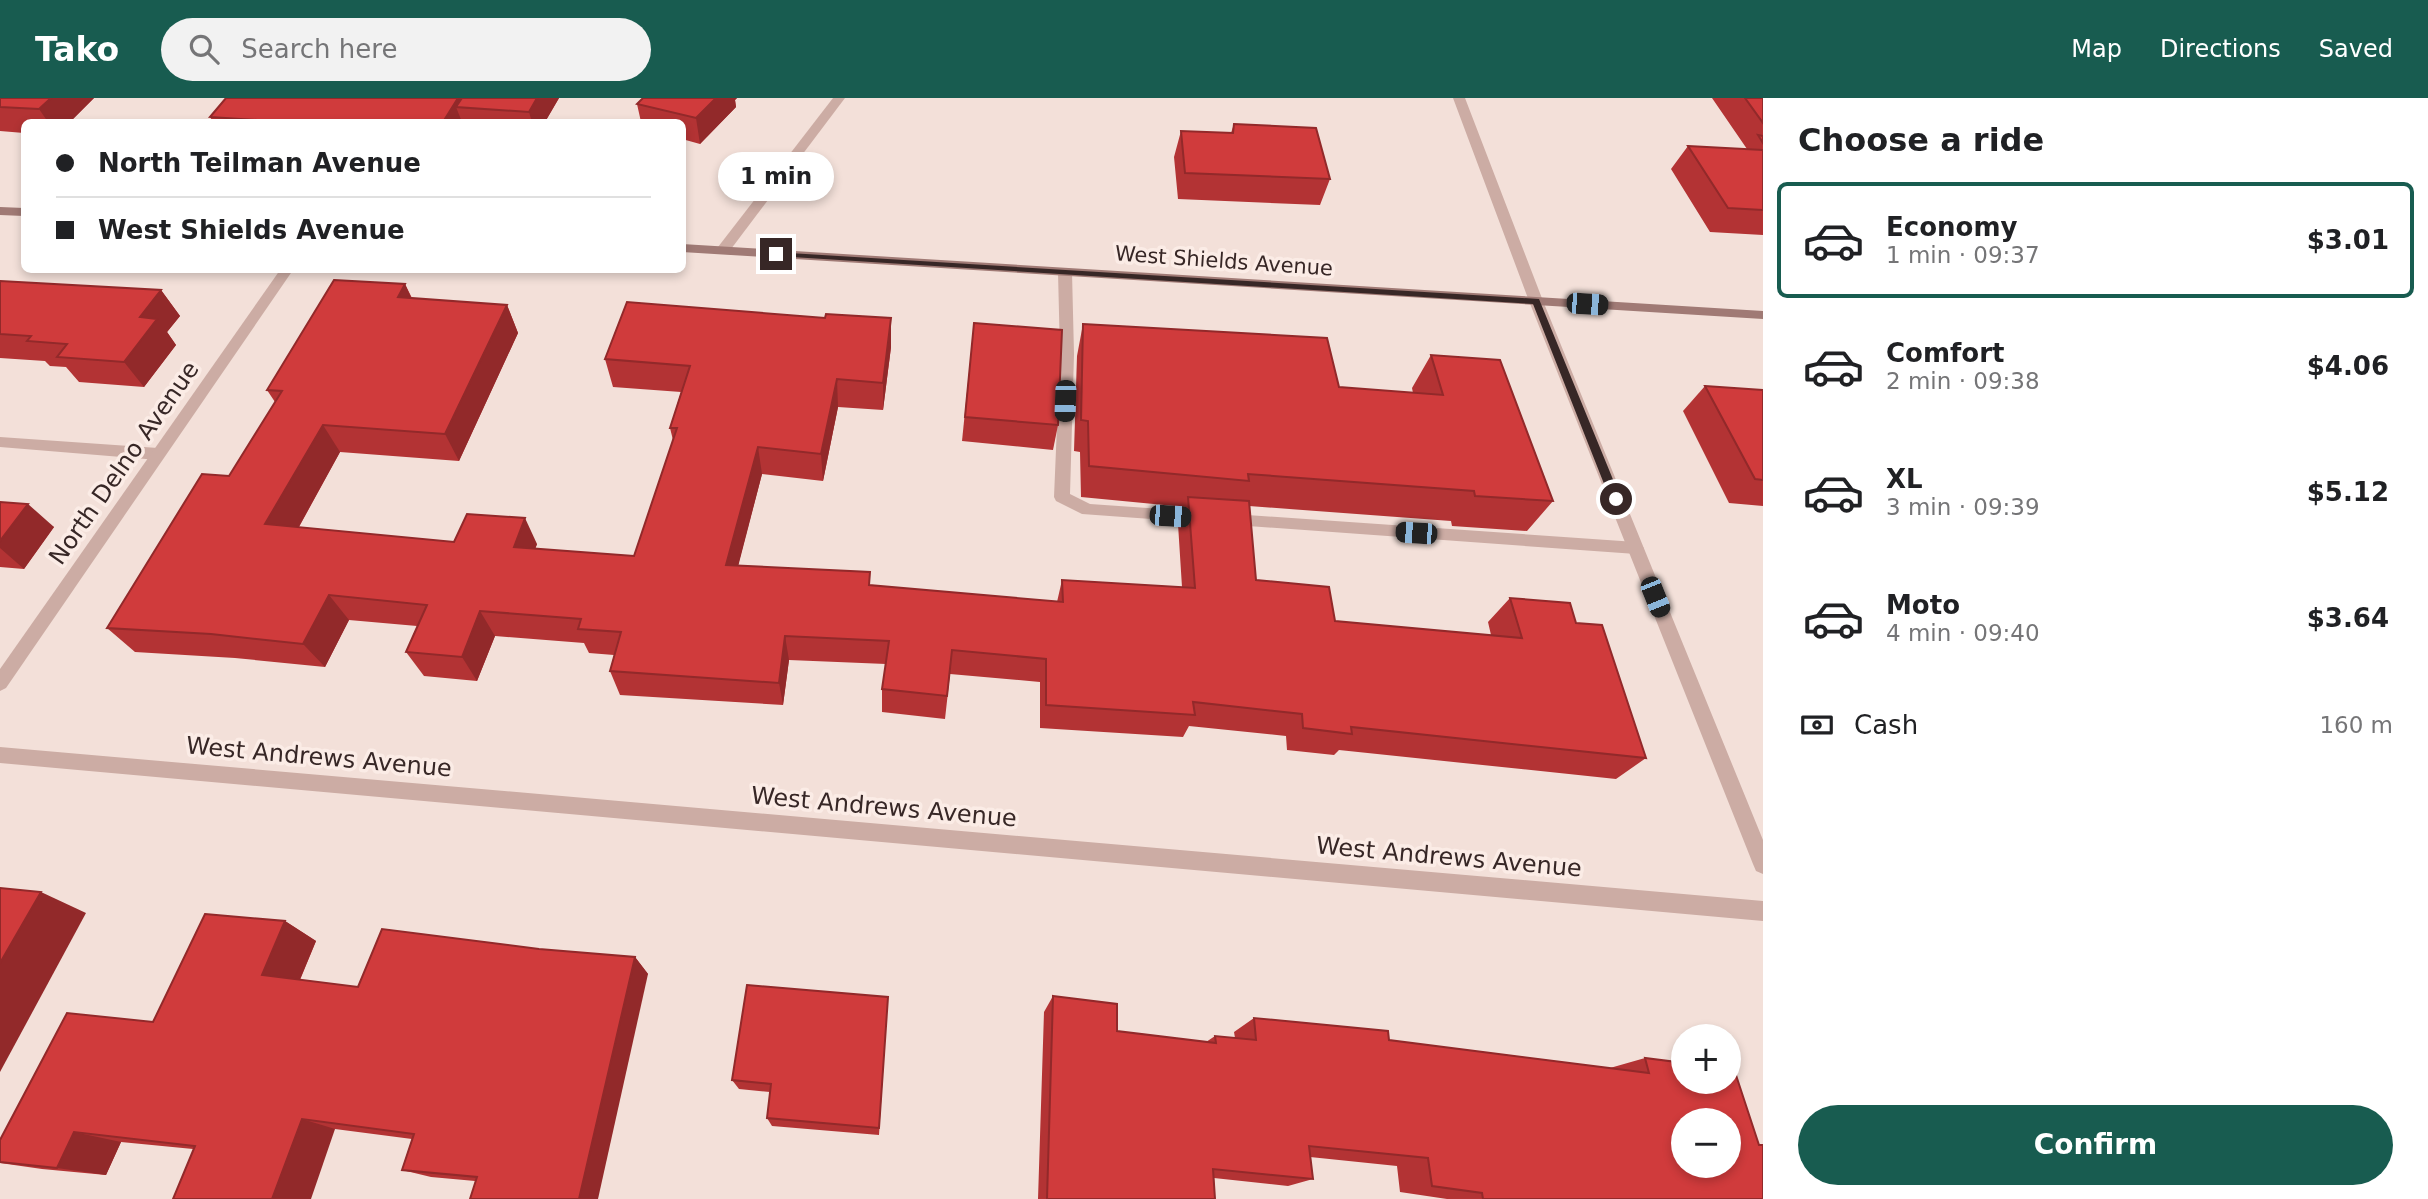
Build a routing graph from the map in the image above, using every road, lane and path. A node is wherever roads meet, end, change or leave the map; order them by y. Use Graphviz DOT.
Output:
graph roads {
  1 [pos="839,98"];
  2 [pos="1459,98"];
  3 [pos="0,211"];
  4 [pos="21,212"];
  5 [pos="686,248"];
  6 [pos="723,250"];
  7 [pos="1065,272"];
  8 [pos="284,273"];
  9 [pos="1536,301"];
  10 [pos="1763,315"];
  11 [pos="0,442"];
  12 [pos="158,454"];
  13 [pos="1636,548"];
  14 [pos="0,683"];
  15 [pos="0,755"];
  16 [pos="1763,864"];
  17 [pos="1763,911"];
  1 -- 6 [label="street"];
  2 -- 9 [label="street"];
  3 -- 4 [label="main road"];
  5 -- 6 [label="main road, West Shields Avenue"];
  6 -- 7 [label="main road, West Shields Avenue"];
  7 -- 9 [label="main road, West Shields Avenue"];
  7 -- 13 [label="street"];
  8 -- 12 [label="street, North Delno Avenue"];
  9 -- 10 [label="main road, West Shields Avenue"];
  9 -- 13 [label="street"];
  11 -- 12 [label="street"];
  12 -- 14 [label="street, North Delno Avenue"];
  13 -- 16 [label="street"];
  15 -- 17 [label="street, West Andrews Avenue"];
}
